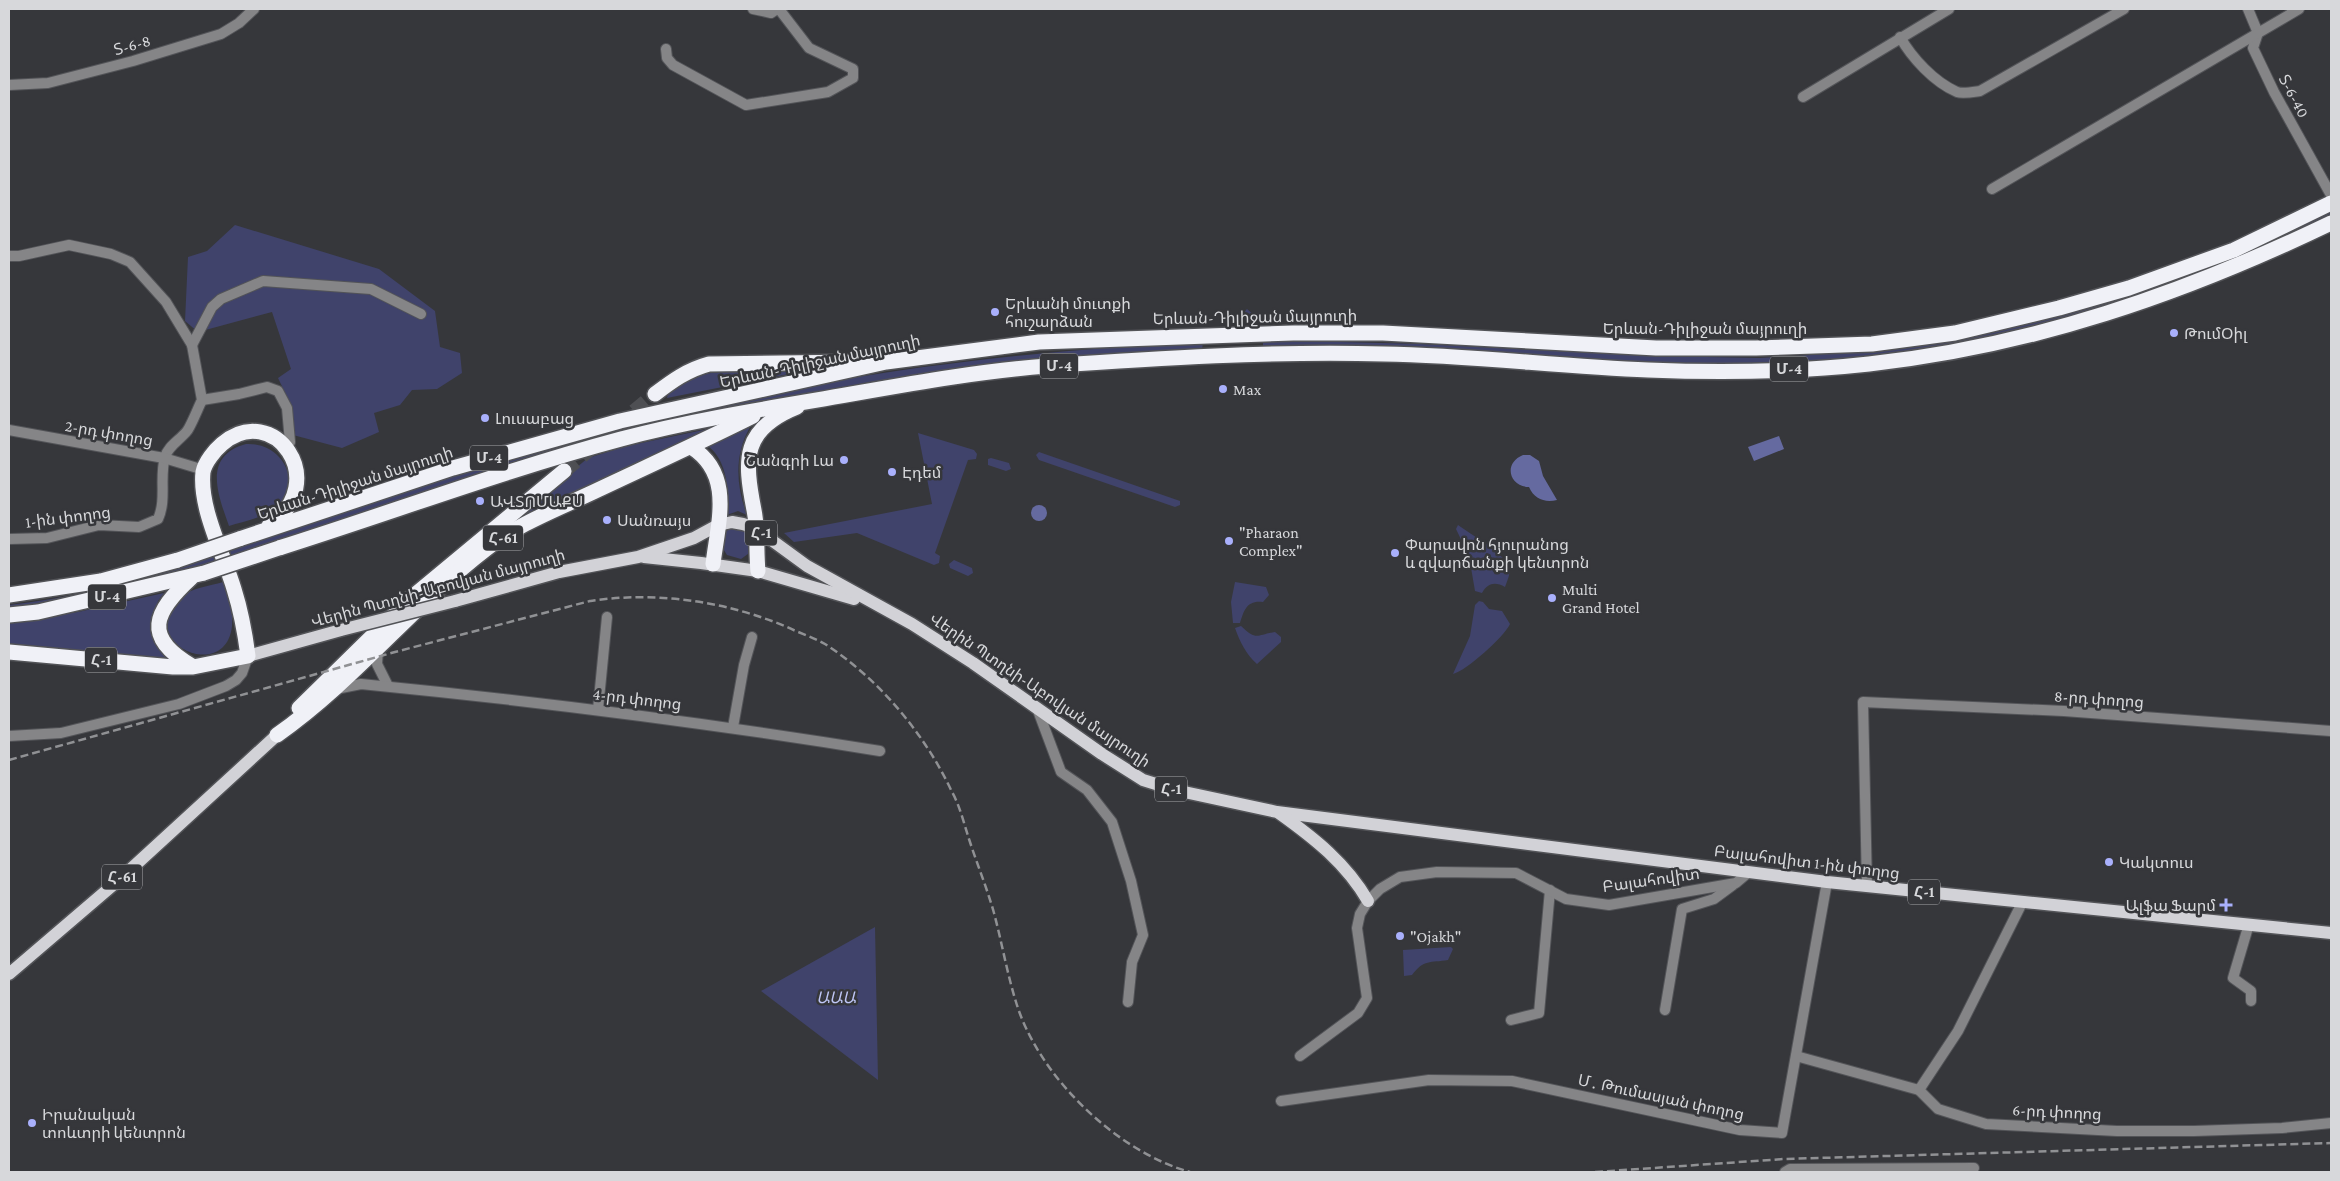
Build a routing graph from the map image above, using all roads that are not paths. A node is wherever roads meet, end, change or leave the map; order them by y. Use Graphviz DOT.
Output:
graph roads {
  1 [pos="254,9"];
  2 [pos="753,9"];
  3 [pos="778,9"];
  4 [pos="1949,9"];
  5 [pos="2124,9"];
  6 [pos="2248,9"];
  7 [pos="2299,9"];
  8 [pos="2258,33"];
  9 [pos="1900,37"];
  10 [pos="666,49"];
  11 [pos="9,85"];
  12 [pos="1803,96"];
  13 [pos="1992,189"];
  14 [pos="2331,195"];
  15 [pos="2331,204"];
  16 [pos="2331,223"];
  17 [pos="9,256"];
  18 [pos="421,314"];
  19 [pos="192,345"];
  20 [pos="886,362"];
  21 [pos="655,394"];
  22 [pos="202,400"];
  23 [pos="819,400"];
  24 [pos="772,407"];
  25 [pos="9,430"];
  26 [pos="284,444"];
  27 [pos="691,447"];
  28 [pos="164,458"];
  29 [pos="204,470"];
  30 [pos="564,471"];
  31 [pos="718,525"];
  32 [pos="755,528"];
  33 [pos="261,532"];
  34 [pos="9,539"];
  35 [pos="638,557"];
  36 [pos="713,564"];
  37 [pos="758,571"];
  38 [pos="198,576"];
  39 [pos="9,595"];
  40 [pos="873,604"];
  41 [pos="9,615"];
  42 [pos="607,616"];
  43 [pos="752,637"];
  44 [pos="378,649"];
  45 [pos="9,652"];
  46 [pos="248,656"];
  47 [pos="194,667"];
  48 [pos="388,686"];
  49 [pos="336,689"];
  50 [pos="1037,708"];
  51 [pos="598,709"];
  52 [pos="733,727"];
  53 [pos="2331,731"];
  54 [pos="277,734"];
  55 [pos="9,736"];
  56 [pos="880,751"];
  57 [pos="1277,812"];
  58 [pos="1518,841"];
  59 [pos="1749,872"];
  60 [pos="1827,882"];
  61 [pos="1736,883"];
  62 [pos="1867,887"];
  63 [pos="1550,890"];
  64 [pos="1368,901"];
  65 [pos="2023,901"];
  66 [pos="2249,924"];
  67 [pos="2331,933"];
  68 [pos="9,974"];
  69 [pos="2251,1001"];
  70 [pos="1128,1002"];
  71 [pos="1665,1010"];
  72 [pos="1511,1020"];
  73 [pos="1300,1056"];
  74 [pos="1796,1056"];
  75 [pos="1919,1090"];
  76 [pos="1281,1101"];
  77 [pos="2331,1123"];
  78 [pos="1974,1168"];
  79 [pos="1785,1172"];
  1 -- 11 [label="street, Տ-6-8 / Տ-6-8"];
  2 -- 3 [label="street"];
  3 -- 10 [label="street"];
  4 -- 9 [label="street"];
  5 -- 9 [label="street"];
  6 -- 8 [label="street, Տ-6-40 / Տ-6-40"];
  7 -- 8 [label="street"];
  8 -- 13 [label="street"];
  8 -- 14 [label="street, Տ-6-40 / Տ-6-40"];
  9 -- 12 [label="street"];
  15 -- 20 [label="highway, Երևան-Դիլիջան մայրուղի / Մ-4"];
  16 -- 23 [label="highway, Մ-4"];
  17 -- 19 [label="street"];
  18 -- 19 [label="street"];
  19 -- 22 [label="street"];
  20 -- 21 [label="highway"];
  20 -- 33 [label="highway, Երևան-Դիլիջան մայրուղի / Մ-4"];
  22 -- 26 [label="street"];
  22 -- 28 [label="street"];
  23 -- 24 [label="highway, Մ-4"];
  23 -- 32 [label="highway"];
  24 -- 27 [label="highway, Հ-61"];
  24 -- 38 [label="highway, Մ-4, bridge"];
  25 -- 28 [label="street, 2-րդ փողոց"];
  26 -- 29 [label="highway"];
  26 -- 33 [label="highway"];
  27 -- 31 [label="highway"];
  27 -- 44 [label="highway, Հ-61"];
  28 -- 29 [label="street, 2-րդ փողոց"];
  28 -- 34 [label="street, 1-ին փողոց"];
  29 -- 46 [label="highway"];
  30 -- 54 [label="highway, Հ-61"];
  31 -- 32 [label="main road, Վերին Պտղնի-Աբովյան մայրուղի / Հ-1"];
  31 -- 35 [label="main road, Վերին Պտղնի-Աբովյան մայրուղի / Հ-1"];
  31 -- 36 [label="highway"];
  32 -- 37 [label="highway"];
  32 -- 40 [label="main road, Վերին Պտղնի-Աբովյան մայրուղի / Հ-1"];
  33 -- 39 [label="highway, Երևան-Դիլիջան մայրուղի / Մ-4, bridge"];
  35 -- 36 [label="main road, Վերին Պտղնի-Աբովյան մայրուղի / Հ-1"];
  35 -- 46 [label="main road, Վերին Պտղնի-Աբովյան մայրուղի / Հ-1, bridge"];
  36 -- 37 [label="main road, Վերին Պտղնի-Աբովյան մայրուղի / Հ-1"];
  37 -- 40 [label="main road, Վերին Պտղնի-Աբովյան մայրուղի / Հ-1"];
  38 -- 41 [label="highway, Մ-4"];
  38 -- 47 [label="highway"];
  40 -- 50 [label="main road, Վերին Պտղնի-Աբովյան մայրուղի / Հ-1"];
  42 -- 51 [label="street"];
  43 -- 52 [label="street"];
  44 -- 48 [label="street"];
  44 -- 49 [label="highway, Հ-61"];
  45 -- 47 [label="highway, Հ-1"];
  46 -- 47 [label="highway, Հ-1"];
  46 -- 55 [label="street"];
  48 -- 49 [label="street, 4-րդ փողոց"];
  48 -- 51 [label="street, 4-րդ փողոց"];
  49 -- 54 [label="highway, Հ-61"];
  50 -- 57 [label="main road, Վերին Պտղնի-Աբովյան մայրուղի / Հ-1"];
  50 -- 70 [label="street"];
  51 -- 52 [label="street, 4-րդ փողոց"];
  52 -- 56 [label="street, 4-րդ փողոց"];
  53 -- 62 [label="street, 8-րդ փողոց"];
  54 -- 68 [label="main road, Հ-61"];
  57 -- 58 [label="main road, Վերին Պտղնի-Աբովյան մայրուղի / Հ-1"];
  57 -- 64 [label="main road"];
  58 -- 59 [label="main road, Բալահովիտ 1-ին փողոց / Հ-1"];
  59 -- 60 [label="main road, Բալահովիտ 1-ին փողոց / Հ-1"];
  59 -- 61 [label="street"];
  60 -- 62 [label="main road, Բալահովիտ 1-ին փողոց / Հ-1"];
  60 -- 74 [label="street, Մ․ Թումասյան փողոց"];
  61 -- 63 [label="street, Բալահովիտ"];
  61 -- 71 [label="street"];
  62 -- 65 [label="main road, Բալահովիտ 1-ին փողոց / Հ-1"];
  63 -- 64 [label="street, Բալահովիտ"];
  63 -- 72 [label="street"];
  64 -- 73 [label="street, Բալահովիտ"];
  65 -- 66 [label="main road, Բալահովիտ 1-ին փողոց / Հ-1"];
  65 -- 75 [label="street"];
  66 -- 67 [label="main road, Բալահովիտ 1-ին փողոց / Հ-1"];
  66 -- 69 [label="street"];
  74 -- 75 [label="street, 6-րդ փողոց"];
  74 -- 76 [label="street, Մ․ Թումասյան փողոց"];
  75 -- 77 [label="street, 6-րդ փողոց"];
  78 -- 79 [label="street"];
}
